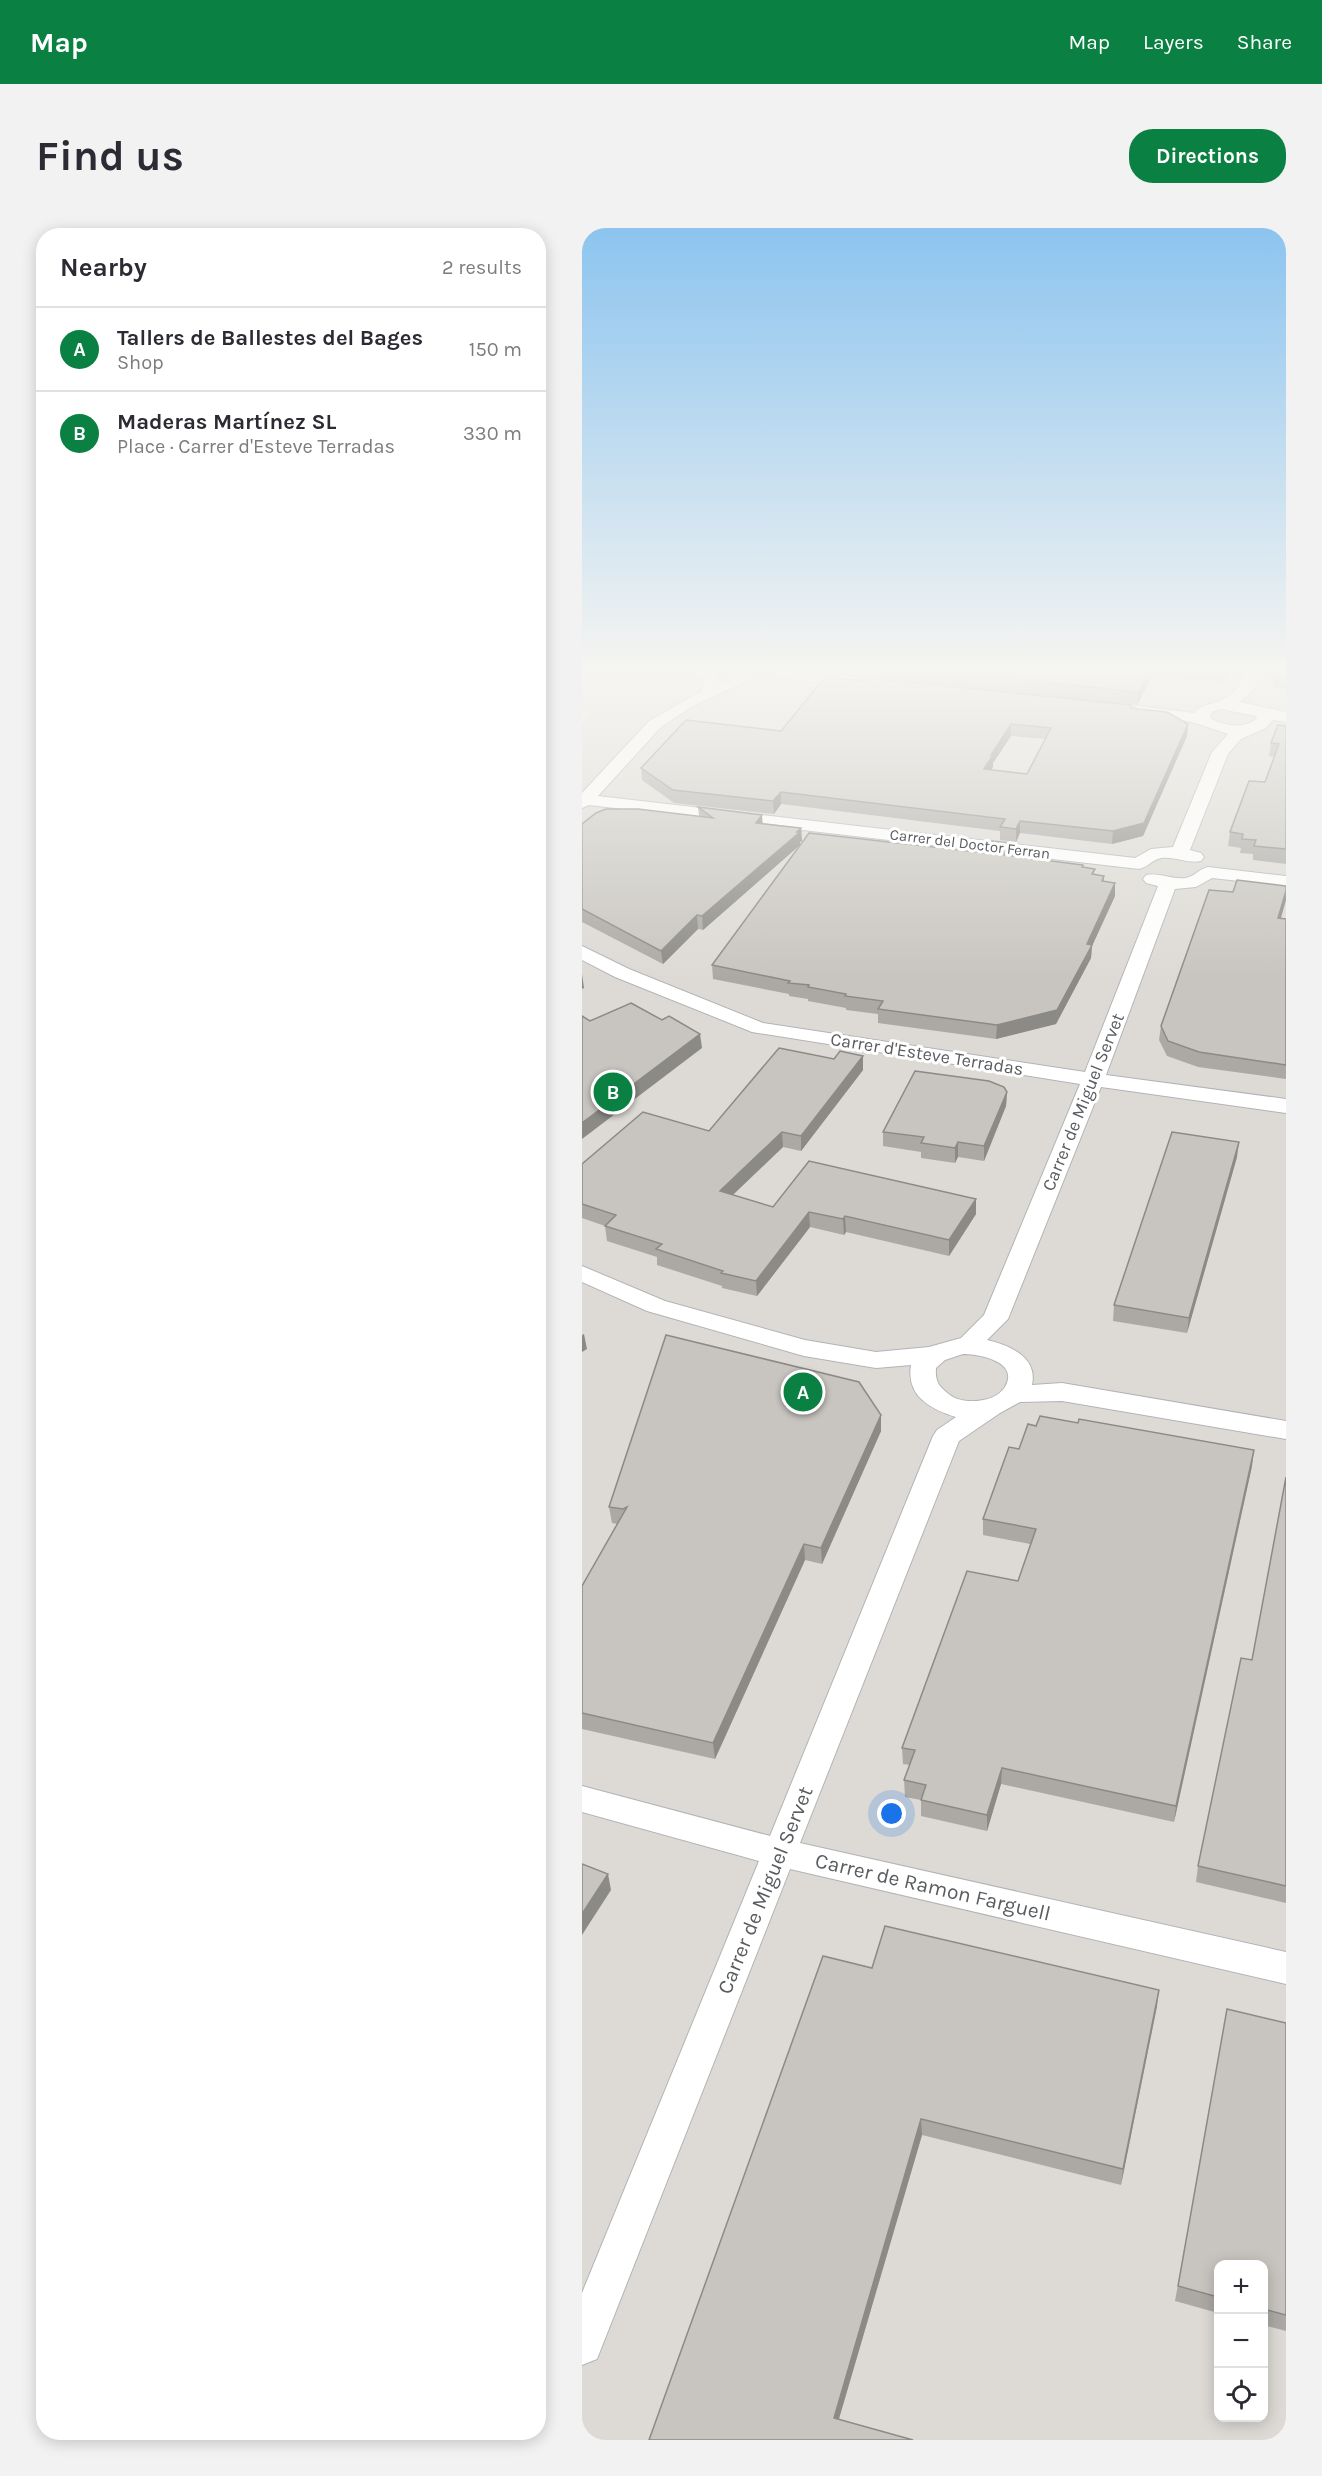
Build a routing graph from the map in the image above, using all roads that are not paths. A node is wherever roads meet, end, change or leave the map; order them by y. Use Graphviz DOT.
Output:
graph roads {
  1 [pos="612,771"];
  2 [pos="1212,771"];
  3 [pos="584,802"];
  4 [pos="1180,853"];
  5 [pos="1139,864"];
  6 [pos="1208,872"];
  7 [pos="1286,881"];
  8 [pos="1168,883"];
  9 [pos="582,952"];
  10 [pos="1093,1080"];
  11 [pos="1286,1106"];
  12 [pos="582,1273"];
  13 [pos="995,1319"];
  14 [pos="968,1346"];
  15 [pos="935,1355"];
  16 [pos="876,1360"];
  17 [pos="1014,1375"];
  18 [pos="927,1390"];
  19 [pos="990,1407"];
  20 [pos="1286,1430"];
  21 [pos="947,1436"];
  22 [pos="582,1799"];
  23 [pos="781,1853"];
  24 [pos="1286,1968"];
  25 [pos="582,2344"];
  1 -- 3 [label="street"];
  2 -- 4 [label="street"];
  3 -- 5 [label="street, Carrer del Doctor Ferran"];
  4 -- 5 [label="street"];
  4 -- 6 [label="street"];
  5 -- 8 [label="street"];
  6 -- 7 [label="street"];
  6 -- 8 [label="street"];
  8 -- 10 [label="street, Carrer de Miguel Servet"];
  9 -- 10 [label="street, Carrer d'Esteve Terradas"];
  10 -- 11 [label="street, Carrer d'Esteve Terradas"];
  10 -- 13 [label="street, Carrer de Miguel Servet"];
  12 -- 16 [label="street"];
  13 -- 14 [label="street, Carrer de Miguel Servet"];
  13 -- 17 [label="street"];
  14 -- 15 [label="street"];
  14 -- 17 [label="street"];
  15 -- 16 [label="street"];
  15 -- 18 [label="street"];
  16 -- 18 [label="street"];
  17 -- 19 [label="street"];
  17 -- 20 [label="street"];
  18 -- 19 [label="street"];
  18 -- 21 [label="street"];
  19 -- 21 [label="street"];
  21 -- 23 [label="street, Carrer de Miguel Servet"];
  22 -- 23 [label="street, Carrer de Ramon Farguell"];
  23 -- 24 [label="street, Carrer de Ramon Farguell"];
  23 -- 25 [label="street, Carrer de Miguel Servet"];
}
